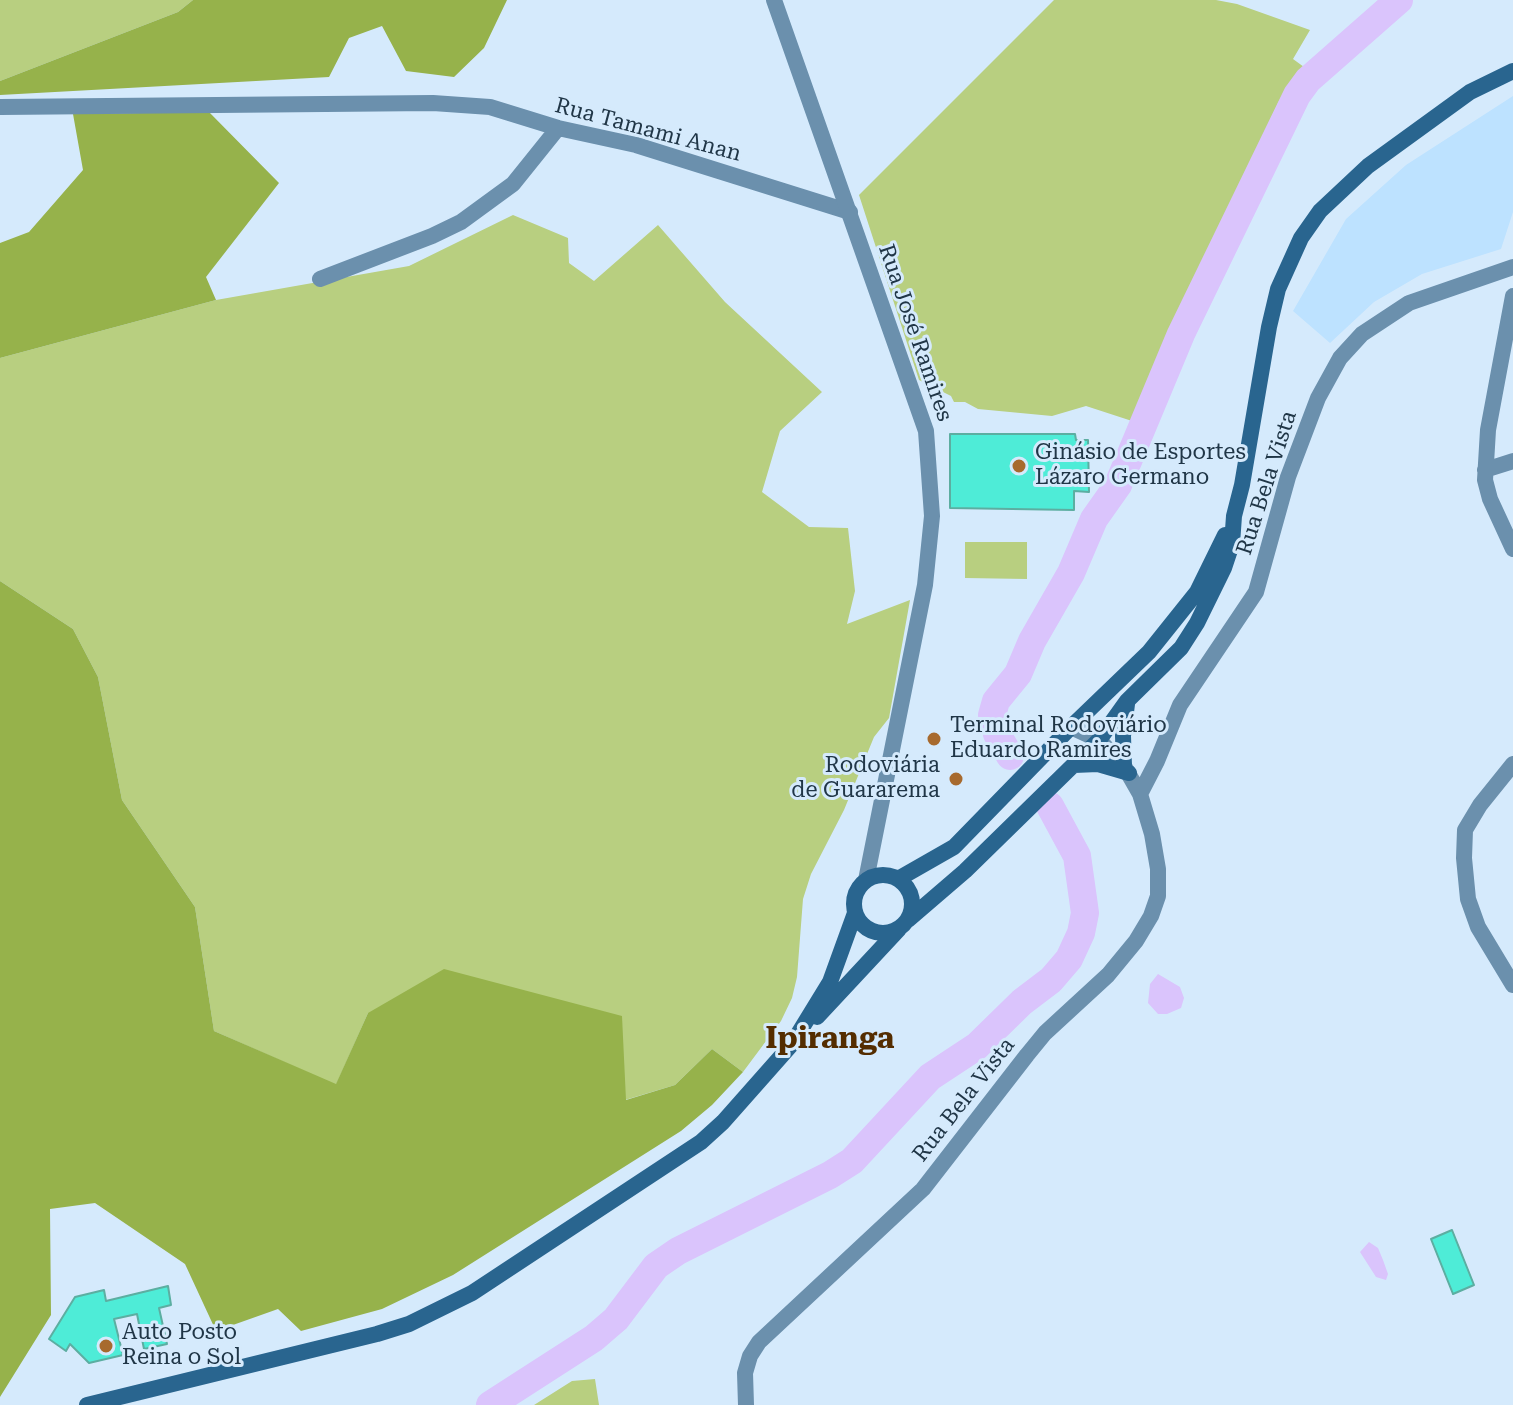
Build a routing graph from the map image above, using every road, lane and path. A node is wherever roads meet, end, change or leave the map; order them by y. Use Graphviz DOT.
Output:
graph roads {
  1 [pos="774,0"];
  2 [pos="1513,71"];
  3 [pos="0,107"];
  4 [pos="558,128"];
  5 [pos="850,212"];
  6 [pos="1513,267"];
  7 [pos="320,279"];
  8 [pos="1513,296"];
  9 [pos="1513,461"];
  10 [pos="1485,475"];
  11 [pos="1234,516"];
  12 [pos="1513,549"];
  13 [pos="1127,701"];
  14 [pos="1071,727"];
  15 [pos="1099,740"];
  16 [pos="1513,764"];
  17 [pos="1074,765"];
  18 [pos="1127,769"];
  19 [pos="1140,794"];
  20 [pos="898,879"];
  21 [pos="866,880"];
  22 [pos="855,913"];
  23 [pos="904,925"];
  24 [pos="1513,985"];
  25 [pos="792,1044"];
  26 [pos="87,1405"];
  27 [pos="746,1405"];
  1 -- 5 [label="street, Rua José Ramires"];
  2 -- 11 [label="main road"];
  3 -- 4 [label="street, Rua Tamami Anan"];
  4 -- 5 [label="street, Rua Tamami Anan"];
  4 -- 7 [label="street"];
  5 -- 21 [label="street, Rua José Ramires"];
  6 -- 19 [label="street, Rua Bela Vista"];
  8 -- 10 [label="street"];
  9 -- 10 [label="street"];
  10 -- 12 [label="street"];
  11 -- 13 [label="main road"];
  11 -- 14 [label="main road"];
  13 -- 15 [label="main road"];
  13 -- 18 [label="main road"];
  14 -- 15 [label="street"];
  14 -- 20 [label="main road"];
  15 -- 17 [label="main road"];
  15 -- 18 [label="street, Rua Bela Vista"];
  16 -- 24 [label="street"];
  17 -- 18 [label="main road"];
  17 -- 23 [label="main road"];
  18 -- 19 [label="street, Rua Bela Vista"];
  19 -- 27 [label="street, Rua Bela Vista"];
  20 -- 21 [label="main road"];
  20 -- 23 [label="main road"];
  21 -- 22 [label="main road"];
  22 -- 23 [label="main road"];
  22 -- 25 [label="main road"];
  23 -- 25 [label="main road"];
  25 -- 26 [label="main road"];
}
